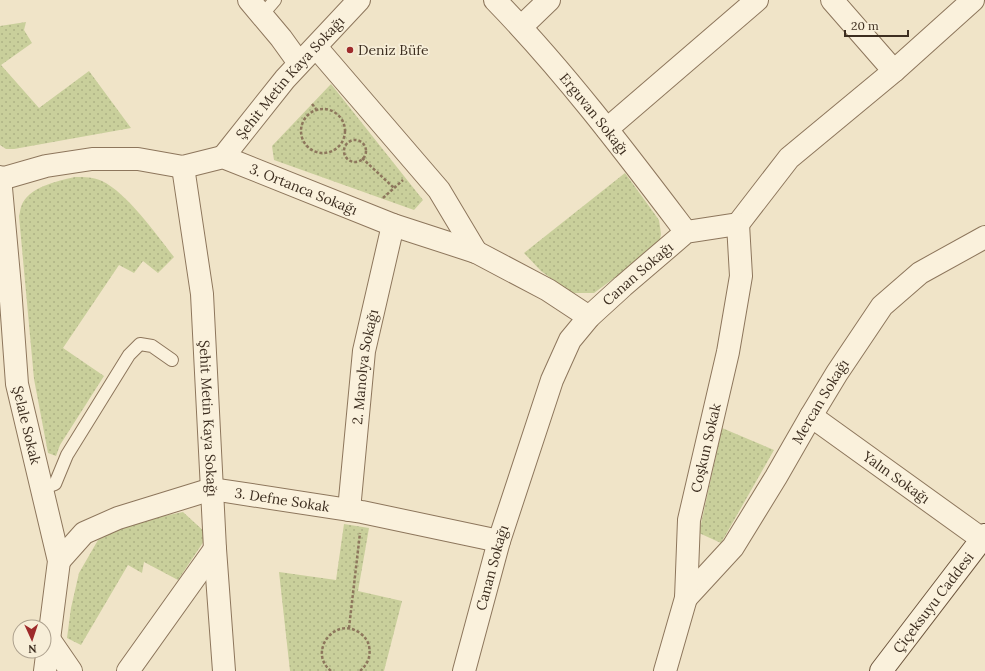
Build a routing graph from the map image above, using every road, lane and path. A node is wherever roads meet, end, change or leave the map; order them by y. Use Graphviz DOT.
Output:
graph roads {
  1 [pos="359,0"];
  2 [pos="496,0"];
  3 [pos="549,0"];
  4 [pos="757,0"];
  5 [pos="832,0"];
  6 [pos="973,0"];
  7 [pos="262,5"];
  8 [pos="521,27"];
  9 [pos="316,47"];
  10 [pos="300,64"];
  11 [pos="894,71"];
  12 [pos="312,104"];
  13 [pos="316,109"];
  14 [pos="607,129"];
  15 [pos="342,143"];
  16 [pos="346,145"];
  17 [pos="223,157"];
  18 [pos="362,158"];
  19 [pos="418,166"];
  20 [pos="184,167"];
  21 [pos="0,178"];
  22 [pos="394,188"];
  23 [pos="364,214"];
  24 [pos="738,224"];
  25 [pos="393,225"];
  26 [pos="686,232"];
  27 [pos="985,237"];
  28 [pos="476,252"];
  29 [pos="589,317"];
  30 [pos="172,360"];
  31 [pos="811,416"];
  32 [pos="41,487"];
  33 [pos="212,489"];
  34 [pos="355,511"];
  35 [pos="983,537"];
  36 [pos="498,541"];
  37 [pos="216,549"];
  38 [pos="58,561"];
  39 [pos="686,598"];
  40 [pos="51,619"];
  41 [pos="349,628"];
  42 [pos="52,643"];
  43 [pos="46,659"];
  44 [pos="45,671"];
  45 [pos="71,671"];
  46 [pos="128,671"];
  47 [pos="224,671"];
  48 [pos="331,671"];
  49 [pos="360,671"];
  50 [pos="464,671"];
  51 [pos="666,671"];
  52 [pos="881,671"];
  1 -- 9 [label="street, Şehit Metin Kaya Sokağı"];
  2 -- 8 [label="street, Erguvan Sokağı"];
  3 -- 8 [label="street"];
  4 -- 14 [label="street"];
  5 -- 11 [label="street"];
  6 -- 11 [label="street"];
  7 -- 10 [label="street"];
  8 -- 14 [label="street, Erguvan Sokağı"];
  9 -- 10 [label="street, Şehit Metin Kaya Sokağı"];
  9 -- 19 [label="street"];
  10 -- 17 [label="street, Şehit Metin Kaya Sokağı"];
  11 -- 24 [label="street"];
  12 -- 13 [label="path"];
  13 -- 15 [label="path"];
  13 -- 15 [label="path"];
  14 -- 26 [label="street, Erguvan Sokağı"];
  15 -- 16 [label="path"];
  16 -- 18 [label="path"];
  16 -- 18 [label="path"];
  17 -- 20 [label="street"];
  17 -- 23 [label="street, 3. Ortanca Sokağı"];
  18 -- 22 [label="path"];
  19 -- 22 [label="path"];
  19 -- 28 [label="street"];
  20 -- 21 [label="street"];
  20 -- 33 [label="street, Şehit Metin Kaya Sokağı"];
  21 -- 32 [label="street, Şelale Sokak"];
  22 -- 23 [label="path"];
  23 -- 25 [label="street, 3. Ortanca Sokağı"];
  24 -- 26 [label="street, Canan Sokağı"];
  24 -- 39 [label="street, Coşkun Sokak"];
  25 -- 28 [label="street, 3. Ortanca Sokağı"];
  25 -- 34 [label="street, 2. Manolya Sokağı"];
  26 -- 29 [label="street, Canan Sokağı"];
  27 -- 31 [label="street, Mercan Sokağı"];
  28 -- 29 [label="street, 3. Ortanca Sokağı"];
  29 -- 36 [label="street, Canan Sokağı"];
  30 -- 32 [label="lane"];
  31 -- 35 [label="street, Yalın Sokağı"];
  31 -- 39 [label="street, Mercan Sokağı"];
  32 -- 38 [label="street, Şelale Sokak"];
  33 -- 34 [label="street, 3. Defne Sokak"];
  33 -- 37 [label="street, Şehit Metin Kaya Sokağı"];
  33 -- 38 [label="street, 3. Defne Sokak"];
  34 -- 36 [label="street, 3. Defne Sokak"];
  34 -- 41 [label="path"];
  35 -- 52 [label="street, Çiçeksuyu Caddesi"];
  36 -- 50 [label="street, Canan Sokağı"];
  37 -- 46 [label="street"];
  37 -- 47 [label="street, Şehit Metin Kaya Sokağı"];
  38 -- 40 [label="street, Şelale Sokak"];
  39 -- 51 [label="street, Coşkun Sokak"];
  41 -- 48 [label="path"];
  41 -- 49 [label="path"];
  42 -- 45 [label="street"];
  43 -- 44 [label="street, Şelale Sokak"];
}
